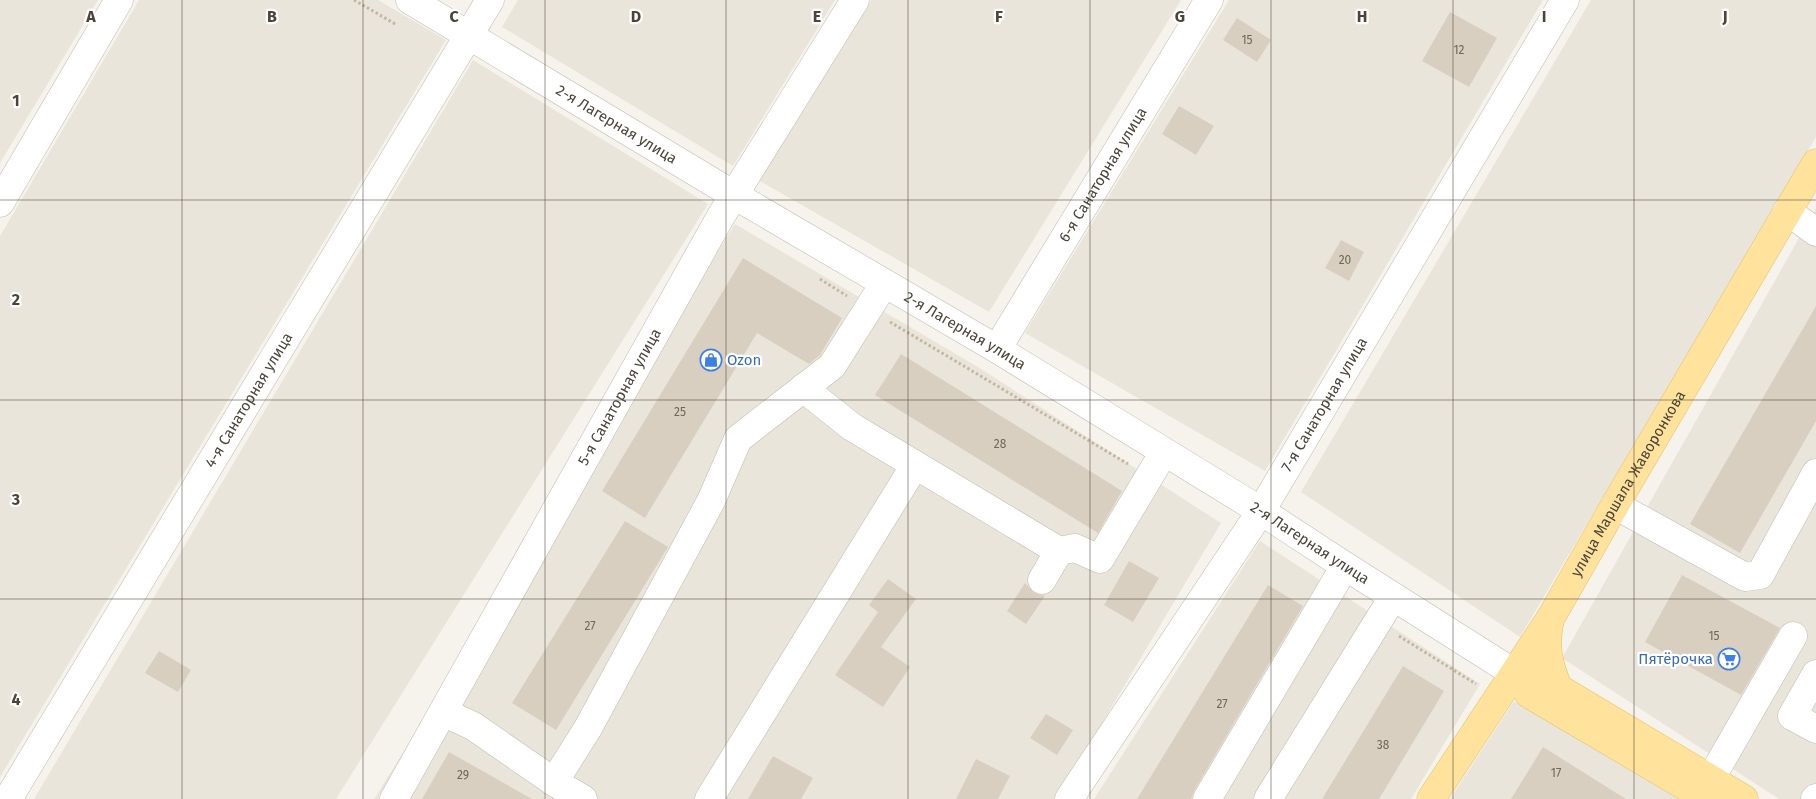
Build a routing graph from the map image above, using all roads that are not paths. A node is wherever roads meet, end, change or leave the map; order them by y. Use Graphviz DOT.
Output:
graph roads {
  1 [pos="119,0"];
  2 [pos="410,0"];
  3 [pos="490,0"];
  4 [pos="855,0"];
  5 [pos="1209,0"];
  6 [pos="1565,0"];
  7 [pos="469,35"];
  8 [pos="1816,163"];
  9 [pos="734,195"];
  10 [pos="0,203"];
  11 [pos="1787,211"];
  12 [pos="1816,232"];
  13 [pos="884,284"];
  14 [pos="997,349"];
  15 [pos="804,388"];
  16 [pos="1164,452"];
  17 [pos="915,465"];
  18 [pos="1816,474"];
  19 [pos="1615,505"];
  20 [pos="1261,510"];
  21 [pos="1060,551"];
  22 [pos="1345,566"];
  23 [pos="1042,580"];
  24 [pos="1393,597"];
  25 [pos="1550,619"];
  26 [pos="1793,636"];
  27 [pos="1521,667"];
  28 [pos="1816,674"];
  29 [pos="1558,688"];
  30 [pos="442,712"];
  31 [pos="1816,729"];
  32 [pos="554,782"];
  33 [pos="1704,793"];
  34 [pos="8,799"];
  35 [pos="394,799"];
  36 [pos="584,799"];
  37 [pos="710,799"];
  38 [pos="1069,799"];
  39 [pos="1206,799"];
  40 [pos="1268,799"];
  41 [pos="1431,799"];
  42 [pos="1744,799"];
  1 -- 10 [label="street"];
  2 -- 7 [label="street, 2-я Лагерная улица"];
  3 -- 7 [label="street, 4-я Санаторная улица"];
  4 -- 9 [label="street, 5-я Санаторная улица"];
  5 -- 14 [label="street, 6-я Санаторная улица"];
  6 -- 20 [label="street, 7-я Санаторная улица"];
  7 -- 9 [label="street, 2-я Лагерная улица"];
  7 -- 34 [label="street, 4-я Санаторная улица"];
  8 -- 11 [label="main road, улица Маршала Жаворонкова"];
  9 -- 13 [label="street, 2-я Лагерная улица"];
  9 -- 30 [label="street, 5-я Санаторная улица"];
  11 -- 12 [label="street"];
  11 -- 19 [label="main road, улица Маршала Жаворонкова"];
  13 -- 14 [label="street, 2-я Лагерная улица"];
  13 -- 15 [label="street"];
  14 -- 16 [label="street, 2-я Лагерная улица"];
  15 -- 17 [label="street"];
  15 -- 32 [label="street"];
  16 -- 20 [label="street, 2-я Лагерная улица"];
  16 -- 21 [label="street"];
  17 -- 21 [label="street"];
  17 -- 37 [label="street"];
  18 -- 19 [label="street"];
  19 -- 25 [label="main road, улица Маршала Жаворонкова"];
  20 -- 22 [label="street, 2-я Лагерная улица"];
  20 -- 38 [label="street, 7-я Санаторная улица"];
  21 -- 23 [label="street"];
  22 -- 24 [label="street, 2-я Лагерная улица"];
  22 -- 39 [label="street"];
  24 -- 27 [label="street, 2-я Лагерная улица"];
  24 -- 40 [label="street"];
  25 -- 27 [label="main road, улица Маршала Жаворонкова"];
  25 -- 29 [label="main road"];
  26 -- 33 [label="street"];
  27 -- 29 [label="main road"];
  27 -- 33 [label="main road"];
  27 -- 41 [label="main road, улица Маршала Жаворонкова"];
  28 -- 31 [label="street"];
  29 -- 33 [label="main road"];
  30 -- 32 [label="street"];
  30 -- 35 [label="street, 5-я Санаторная улица"];
  32 -- 36 [label="street"];
  33 -- 42 [label="main road"];
}
